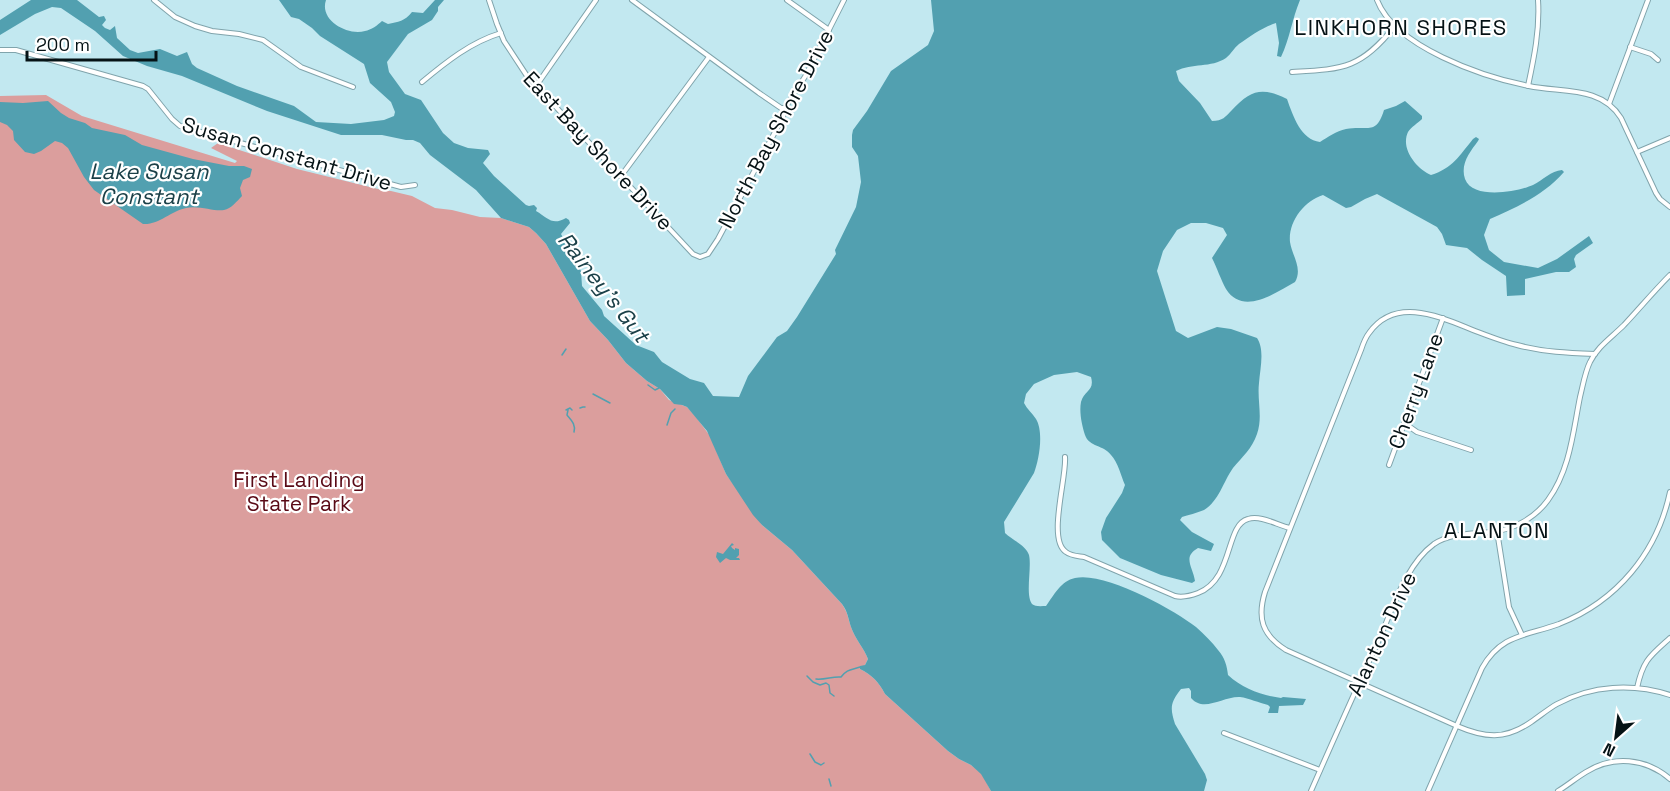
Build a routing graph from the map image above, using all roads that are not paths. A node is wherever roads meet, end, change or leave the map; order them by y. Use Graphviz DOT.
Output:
graph roads {
  1 [pos="154,0"];
  2 [pos="489,0"];
  3 [pos="596,0"];
  4 [pos="632,0"];
  5 [pos="787,0"];
  6 [pos="844,0"];
  7 [pos="1377,0"];
  8 [pos="1538,0"];
  9 [pos="1648,0"];
  10 [pos="1395,26"];
  11 [pos="829,30"];
  12 [pos="501,33"];
  13 [pos="1630,46"];
  14 [pos="0,50"];
  15 [pos="709,57"];
  16 [pos="1658,60"];
  17 [pos="1292,72"];
  18 [pos="422,82"];
  19 [pos="536,86"];
  20 [pos="1528,86"];
  21 [pos="353,87"];
  22 [pos="1609,104"];
  23 [pos="785,108"];
  24 [pos="1670,138"];
  25 [pos="1637,152"];
  26 [pos="621,176"];
  27 [pos="416,185"];
  28 [pos="1670,207"];
  29 [pos="706,256"];
  30 [pos="1670,275"];
  31 [pos="1443,318"];
  32 [pos="1595,354"];
  33 [pos="1404,423"];
  34 [pos="1471,450"];
  35 [pos="1065,457"];
  36 [pos="1389,465"];
  37 [pos="1670,492"];
  38 [pos="1290,528"];
  39 [pos="1497,531"];
  40 [pos="1522,635"];
  41 [pos="1670,638"];
  42 [pos="1359,683"];
  43 [pos="1637,688"];
  44 [pos="1670,695"];
  45 [pos="1456,726"];
  46 [pos="1224,733"];
  47 [pos="1320,770"];
  48 [pos="1670,779"];
  49 [pos="1564,790"];
  50 [pos="1311,791"];
  51 [pos="1428,791"];
  52 [pos="1558,791"];
  1 -- 21 [label="street"];
  2 -- 12 [label="street, East Bay Shore Drive"];
  3 -- 19 [label="street"];
  4 -- 15 [label="street"];
  5 -- 11 [label="street"];
  6 -- 11 [label="street, North Bay Shore Drive"];
  7 -- 10 [label="street"];
  8 -- 20 [label="street"];
  9 -- 13 [label="street"];
  10 -- 17 [label="street"];
  10 -- 20 [label="street"];
  11 -- 23 [label="street, North Bay Shore Drive"];
  12 -- 18 [label="street"];
  12 -- 19 [label="street, East Bay Shore Drive"];
  13 -- 16 [label="street"];
  13 -- 22 [label="street"];
  14 -- 27 [label="street, Susan Constant Drive"];
  15 -- 23 [label="street"];
  15 -- 26 [label="street"];
  19 -- 26 [label="street, East Bay Shore Drive"];
  20 -- 22 [label="street"];
  22 -- 25 [label="street"];
  23 -- 29 [label="street, North Bay Shore Drive"];
  24 -- 25 [label="street"];
  25 -- 28 [label="street"];
  26 -- 29 [label="street, East Bay Shore Drive"];
  30 -- 32 [label="street, Alanton Drive"];
  31 -- 32 [label="street"];
  31 -- 33 [label="street, Cherry Lane"];
  31 -- 38 [label="street"];
  32 -- 39 [label="street, Alanton Drive"];
  33 -- 34 [label="street"];
  33 -- 36 [label="street, Cherry Lane"];
  35 -- 38 [label="street"];
  37 -- 40 [label="street"];
  38 -- 42 [label="street"];
  39 -- 40 [label="street"];
  39 -- 42 [label="street, Alanton Drive"];
  40 -- 45 [label="street"];
  41 -- 43 [label="street"];
  42 -- 45 [label="street"];
  42 -- 47 [label="street, Alanton Drive"];
  43 -- 44 [label="street"];
  43 -- 45 [label="street"];
  45 -- 51 [label="street"];
  46 -- 47 [label="street"];
  47 -- 50 [label="street, Alanton Drive"];
  48 -- 49 [label="street"];
  49 -- 52 [label="street"];
}
